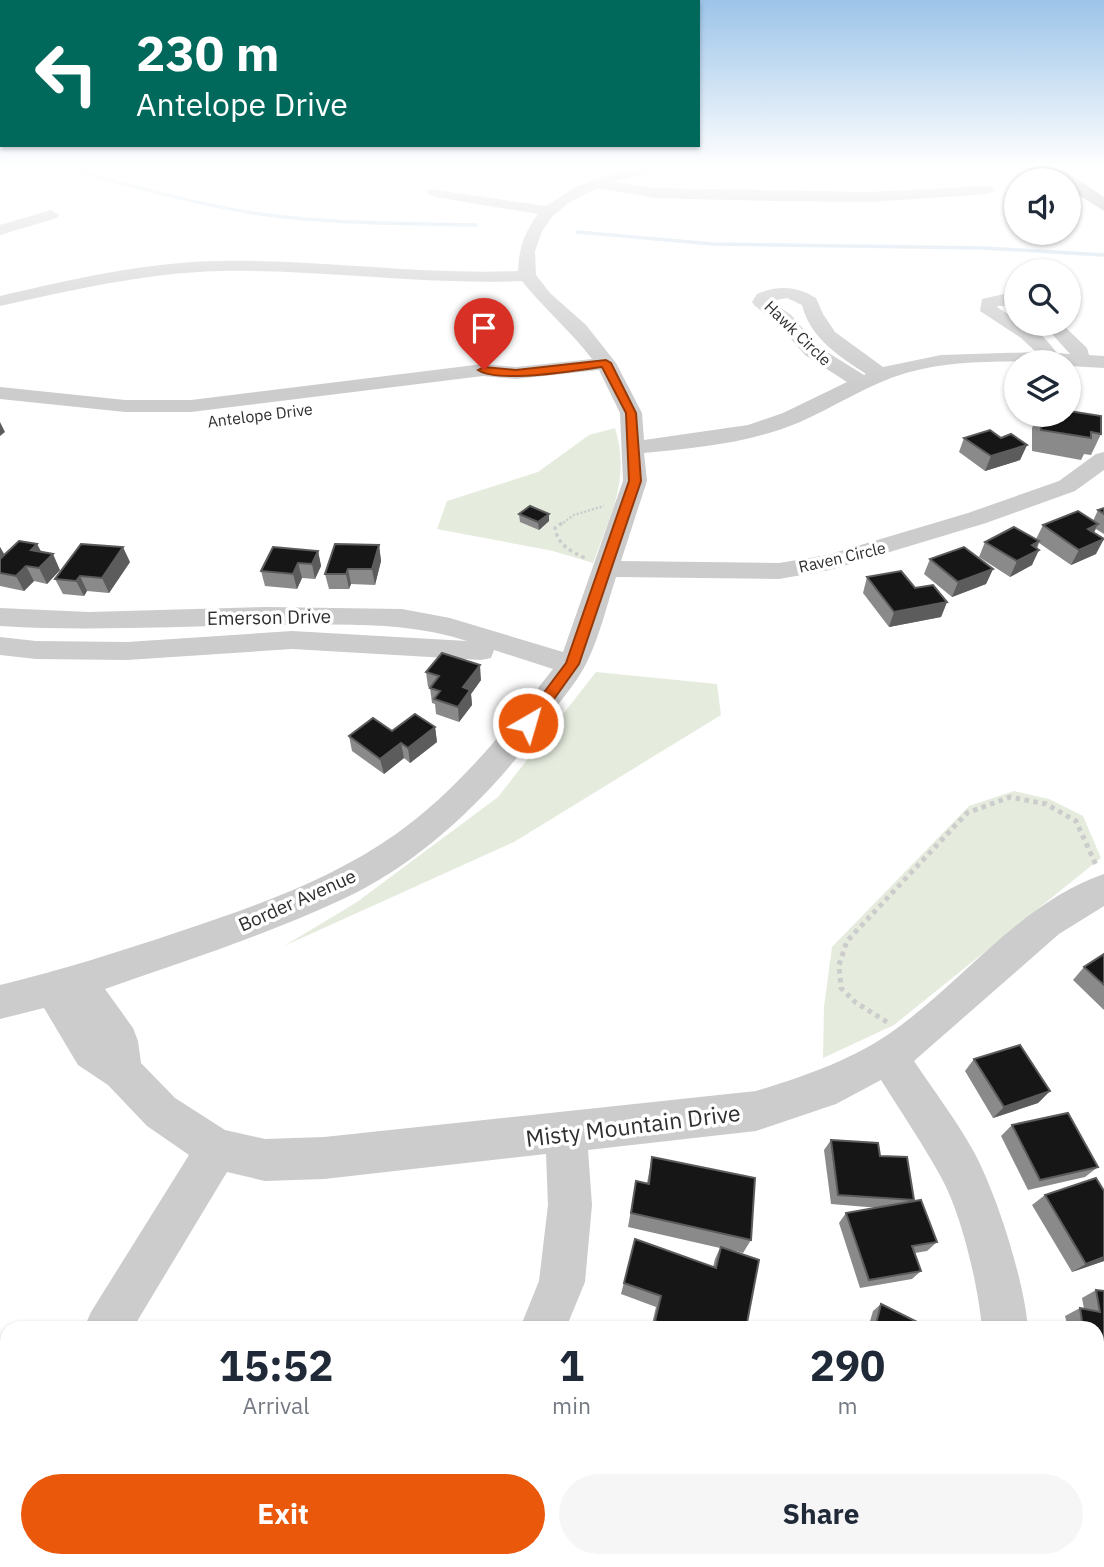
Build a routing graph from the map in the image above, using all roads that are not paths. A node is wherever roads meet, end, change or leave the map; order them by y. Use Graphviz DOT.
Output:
graph roads {
  1 [pos="530,241"];
  2 [pos="248,271"];
  3 [pos="527,276"];
  4 [pos="0,300"];
  5 [pos="1004,300"];
  6 [pos="0,309"];
  7 [pos="1004,321"];
  8 [pos="1028,336"];
  9 [pos="1064,336"];
  10 [pos="1044,350"];
  11 [pos="1078,350"];
  12 [pos="1081,359"];
  13 [pos="1004,360"];
  14 [pos="1104,362"];
  15 [pos="606,363"];
  16 [pos="882,374"];
  17 [pos="861,382"];
  18 [pos="0,393"];
  19 [pos="236,410"];
  20 [pos="0,413"];
  21 [pos="635,447"];
  22 [pos="1104,459"];
  23 [pos="597,564"];
  24 [pos="0,617"];
  25 [pos="0,646"];
  26 [pos="534,655"];
  27 [pos="572,664"];
  28 [pos="1102,882"];
  29 [pos="65,985"];
  30 [pos="0,1002"];
  31 [pos="888,1039"];
  32 [pos="566,1133"];
  33 [pos="218,1149"];
  34 [pos="111,1321"];
  35 [pos="546,1321"];
  36 [pos="1004,1321"];
  1 -- 3 [label="street"];
  2 -- 3 [label="street"];
  2 -- 4 [label="street"];
  2 -- 6 [label="street"];
  3 -- 15 [label="street, Border Avenue"];
  5 -- 7 [label="street"];
  8 -- 10 [label="street"];
  9 -- 11 [label="street"];
  12 -- 14 [label="street"];
  13 -- 16 [label="street"];
  15 -- 19 [label="street, Antelope Drive"];
  15 -- 21 [label="street, Border Avenue"];
  16 -- 17 [label="street"];
  16 -- 17 [label="street, Hawk Circle"];
  17 -- 21 [label="street"];
  18 -- 19 [label="street, Antelope Drive"];
  19 -- 20 [label="street, Antelope Drive"];
  21 -- 23 [label="street, Border Avenue"];
  22 -- 23 [label="street, Raven Circle"];
  23 -- 27 [label="street, Border Avenue"];
  24 -- 26 [label="street, Emerson Drive"];
  25 -- 26 [label="street, Emerson Drive"];
  26 -- 27 [label="street, Emerson Drive"];
  27 -- 29 [label="street, Border Avenue"];
  28 -- 31 [label="street, Misty Mountain Drive"];
  29 -- 30 [label="street, Border Avenue"];
  29 -- 33 [label="street, Misty Mountain Drive"];
  31 -- 32 [label="street, Misty Mountain Drive"];
  31 -- 36 [label="street"];
  32 -- 33 [label="street, Misty Mountain Drive"];
  32 -- 35 [label="street"];
  33 -- 34 [label="street"];
}
